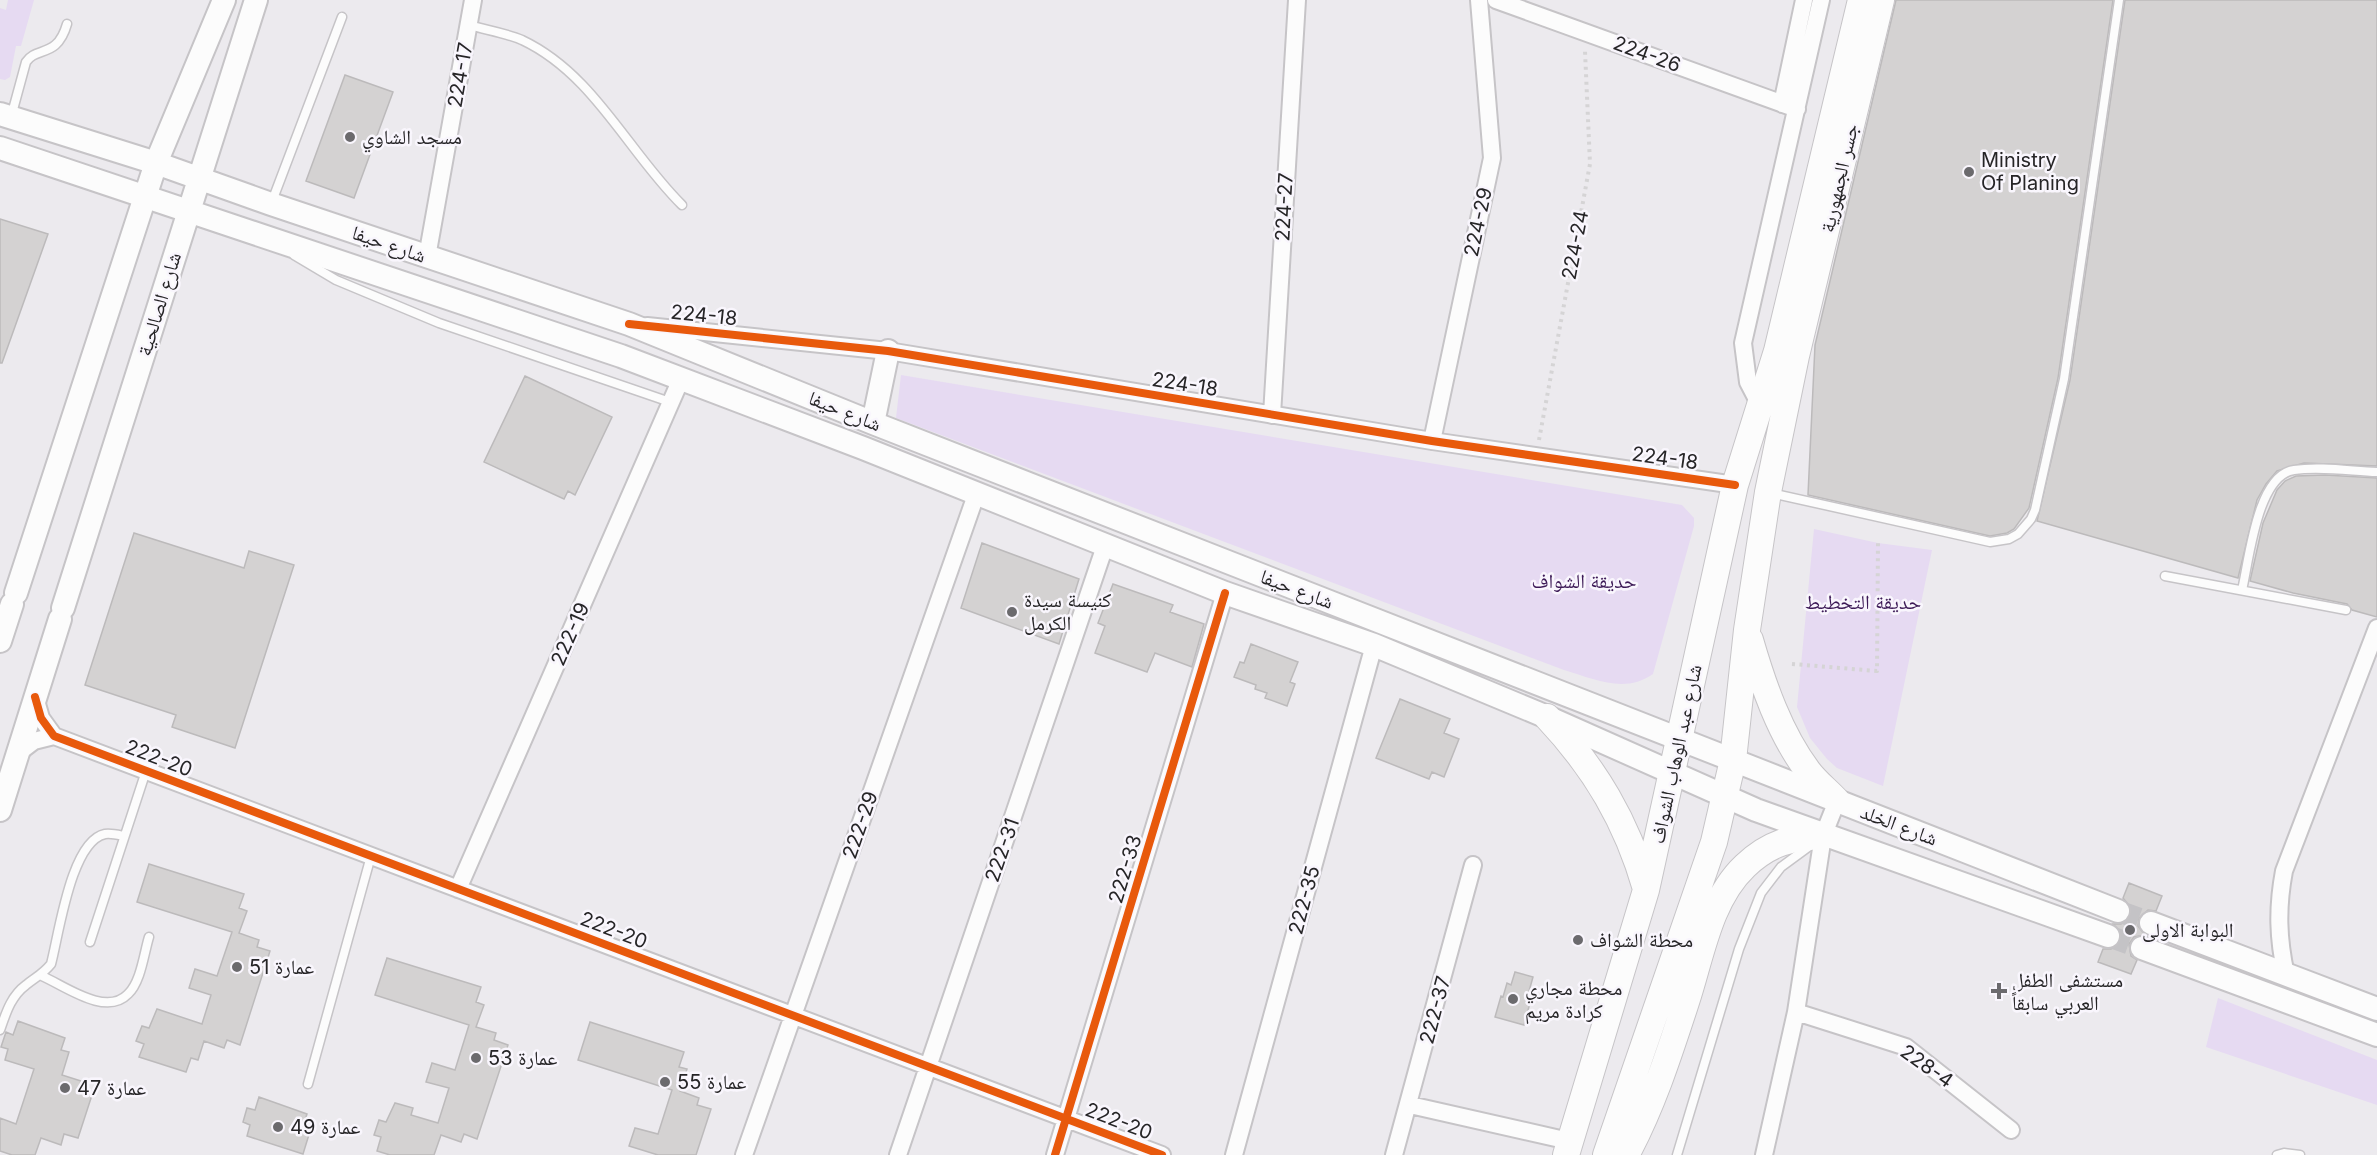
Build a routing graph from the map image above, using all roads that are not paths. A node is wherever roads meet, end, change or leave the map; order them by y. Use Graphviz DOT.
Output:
graph roads {
  1 [pos="224,0"];
  2 [pos="256,0"];
  3 [pos="473,0"];
  4 [pos="1297,0"];
  5 [pos="1479,0"];
  6 [pos="1496,0"];
  7 [pos="1804,0"];
  8 [pos="1821,0"];
  9 [pos="1861,0"];
  10 [pos="1881,0"];
  11 [pos="2119,0"];
  12 [pos="342,17"];
  13 [pos="67,24"];
  14 [pos="469,25"];
  15 [pos="1790,106"];
  16 [pos="5,116"];
  17 [pos="0,148"];
  18 [pos="156,163"];
  19 [pos="200,178"];
  20 [pos="145,196"];
  21 [pos="271,204"];
  22 [pos="682,205"];
  23 [pos="188,210"];
  24 [pos="272,238"];
  25 [pos="427,257"];
  26 [pos="629,324"];
  27 [pos="888,351"];
  28 [pos="1787,354"];
  29 [pos="681,379"];
  30 [pos="670,402"];
  31 [pos="1760,405"];
  32 [pos="1272,415"];
  33 [pos="873,423"];
  34 [pos="1432,441"];
  35 [pos="2377,472"];
  36 [pos="1735,485"];
  37 [pos="1768,492"];
  38 [pos="976,495"];
  39 [pos="1105,546"];
  40 [pos="2165,576"];
  41 [pos="2242,590"];
  42 [pos="1226,593"];
  43 [pos="2346,610"];
  44 [pos="2377,628"];
  45 [pos="1747,630"];
  46 [pos="0,641"];
  47 [pos="1374,645"];
  48 [pos="35,697"];
  49 [pos="1547,717"];
  50 [pos="54,736"];
  51 [pos="1679,739"];
  52 [pos="17,754"];
  53 [pos="1733,760"];
  54 [pos="146,771"];
  55 [pos="1672,773"];
  56 [pos="1725,797"];
  57 [pos="1837,801"];
  58 [pos="0,810"];
  59 [pos="124,836"];
  60 [pos="1823,836"];
  61 [pos="371,856"];
  62 [pos="1473,866"];
  63 [pos="458,889"];
  64 [pos="1646,890"];
  65 [pos="2118,911"];
  66 [pos="2151,923"];
  67 [pos="2108,936"];
  68 [pos="149,937"];
  69 [pos="90,942"];
  70 [pos="2142,948"];
  71 [pos="2286,975"];
  72 [pos="42,976"];
  73 [pos="2377,1009"];
  74 [pos="1796,1012"];
  75 [pos="793,1016"];
  76 [pos="0,1030"];
  77 [pos="2377,1035"];
  78 [pos="929,1067"];
  79 [pos="308,1084"];
  80 [pos="1410,1105"];
  81 [pos="1067,1119"];
  82 [pos="2011,1130"];
  83 [pos="1568,1148"];
  84 [pos="744,1155"];
  85 [pos="898,1155"];
  86 [pos="1055,1155"];
  87 [pos="1162,1155"];
  88 [pos="1234,1155"];
  89 [pos="1394,1155"];
  90 [pos="1606,1155"];
  91 [pos="1626,1155"];
  92 [pos="1677,1155"];
  93 [pos="1764,1155"];
  94 [pos="2277,1155"];
  95 [pos="2300,1155"];
  1 -- 18 [label="main road"];
  2 -- 19 [label="main road, شارع الصالحية"];
  3 -- 14 [label="street, 224-17"];
  4 -- 32 [label="street, 224-27"];
  5 -- 34 [label="street, 224-29"];
  6 -- 15 [label="street, 224-26"];
  7 -- 15 [label="street"];
  8 -- 15 [label="street"];
  9 -- 28 [label="main road, جسر الجمهورية"];
  10 -- 28 [label="main road, جسر الجمهورية"];
  11 -- 37 [label="lane"];
  12 -- 21 [label="lane"];
  13 -- 16 [label="lane"];
  14 -- 22 [label="lane"];
  14 -- 25 [label="street, 224-17"];
  15 -- 31 [label="street"];
  16 -- 18 [label="main road, شارع حيفا"];
  17 -- 20 [label="main road, شارع حيفا"];
  18 -- 19 [label="main road, شارع حيفا"];
  18 -- 20 [label="main road"];
  19 -- 21 [label="main road, شارع حيفا"];
  19 -- 23 [label="main road, شارع الصالحية"];
  20 -- 23 [label="main road, شارع حيفا"];
  20 -- 46 [label="main road"];
  21 -- 25 [label="main road, شارع حيفا"];
  23 -- 24 [label="main road, شارع حيفا"];
  23 -- 48 [label="main road, شارع الصالحية"];
  24 -- 29 [label="main road, شارع حيفا"];
  24 -- 30 [label="lane"];
  25 -- 26 [label="main road, شارع حيفا"];
  26 -- 27 [label="street, 224-18"];
  26 -- 33 [label="main road, شارع حيفا"];
  27 -- 32 [label="street, 224-18"];
  27 -- 33 [label="main road"];
  28 -- 31 [label="main road, شارع عبد الوهاب الشواف"];
  28 -- 37 [label="main road"];
  29 -- 30 [label="street, 222-19"];
  29 -- 38 [label="main road, شارع حيفا"];
  30 -- 63 [label="street, 222-19"];
  31 -- 36 [label="main road, شارع عبد الوهاب الشواف"];
  32 -- 34 [label="street, 224-18"];
  33 -- 51 [label="main road, شارع حيفا"];
  34 -- 36 [label="street, 224-18"];
  35 -- 41 [label="lane"];
  36 -- 51 [label="main road, شارع عبد الوهاب الشواف"];
  37 -- 45 [label="main road"];
  38 -- 39 [label="main road, شارع حيفا"];
  38 -- 75 [label="street, 222-29"];
  39 -- 42 [label="main road, شارع حيفا"];
  39 -- 78 [label="street, 222-31"];
  40 -- 41 [label="lane"];
  41 -- 43 [label="lane"];
  42 -- 47 [label="main road, شارع حيفا"];
  42 -- 81 [label="street, 222-33"];
  44 -- 71 [label="street"];
  45 -- 53 [label="main road"];
  45 -- 57 [label="main road"];
  47 -- 49 [label="main road, شارع حيفا"];
  47 -- 88 [label="street, 222-35"];
  48 -- 50 [label="street"];
  48 -- 52 [label="main road, شارع الصالحية"];
  49 -- 55 [label="main road, شارع حيفا"];
  49 -- 64 [label="main road"];
  50 -- 52 [label="street"];
  50 -- 54 [label="street, 222-20"];
  51 -- 53 [label="main road, شارع الخلد"];
  51 -- 55 [label="main road, شارع عبد الوهاب الشواف"];
  52 -- 58 [label="main road, شارع الصالحية"];
  53 -- 56 [label="main road"];
  53 -- 57 [label="main road, شارع الخلد"];
  54 -- 59 [label="lane"];
  54 -- 61 [label="street, 222-20"];
  55 -- 56 [label="main road, شارع الخلد"];
  55 -- 64 [label="main road, شارع عبد الوهاب الشواف"];
  56 -- 60 [label="main road, شارع الخلد"];
  56 -- 90 [label="main road"];
  57 -- 60 [label="street"];
  57 -- 65 [label="main road, شارع الخلد"];
  59 -- 69 [label="lane"];
  59 -- 72 [label="lane"];
  60 -- 67 [label="main road, شارع الخلد"];
  60 -- 74 [label="street"];
  60 -- 91 [label="main road"];
  60 -- 92 [label="lane"];
  61 -- 63 [label="street, 222-20"];
  61 -- 79 [label="lane"];
  62 -- 80 [label="street, 222-37"];
  63 -- 75 [label="street, 222-20"];
  64 -- 83 [label="main road, شارع عبد الوهاب الشواف"];
  66 -- 71 [label="main road"];
  68 -- 72 [label="lane"];
  70 -- 77 [label="main road"];
  71 -- 73 [label="main road"];
  72 -- 76 [label="lane"];
  74 -- 82 [label="street, 228-4"];
  74 -- 93 [label="street"];
  75 -- 78 [label="street, 222-20"];
  75 -- 84 [label="street, 222-29"];
  78 -- 81 [label="street, 222-20"];
  78 -- 85 [label="street, 222-31"];
  80 -- 83 [label="street"];
  80 -- 89 [label="street, 222-37"];
  81 -- 86 [label="street, 222-33"];
  81 -- 87 [label="street, 222-20"];
  94 -- 95 [label="lane"];
}
